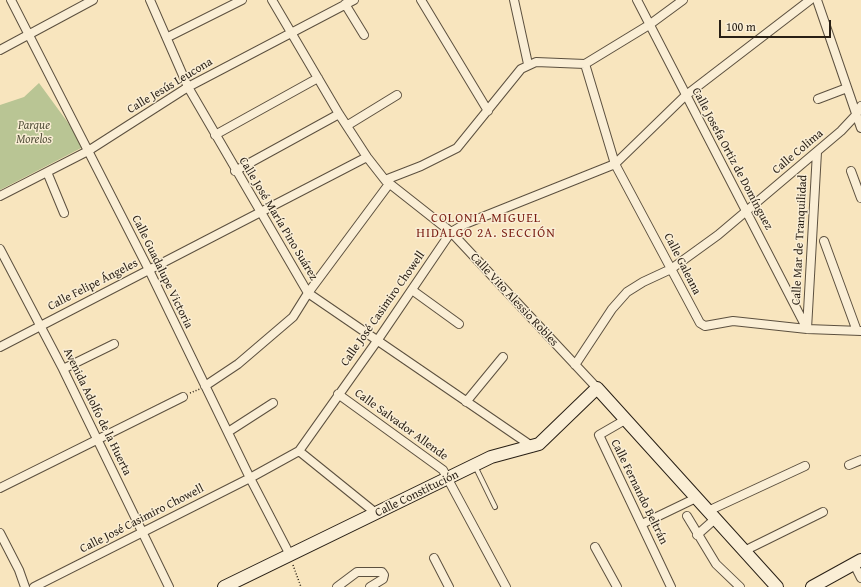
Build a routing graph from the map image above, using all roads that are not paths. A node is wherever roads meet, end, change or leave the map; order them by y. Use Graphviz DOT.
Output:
graph roads {
  1 [pos="11,0"];
  2 [pos="93,0"];
  3 [pos="150,0"];
  4 [pos="242,0"];
  5 [pos="272,0"];
  6 [pos="354,0"];
  7 [pos="421,0"];
  8 [pos="514,0"];
  9 [pos="636,0"];
  10 [pos="683,0"];
  11 [pos="810,0"];
  12 [pos="817,0"];
  13 [pos="345,4"];
  14 [pos="649,26"];
  15 [pos="291,33"];
  16 [pos="29,35"];
  17 [pos="364,35"];
  18 [pos="168,37"];
  19 [pos="0,50"];
  20 [pos="528,64"];
  21 [pos="585,64"];
  22 [pos="318,78"];
  23 [pos="188,86"];
  24 [pos="847,88"];
  25 [pos="397,95"];
  26 [pos="685,96"];
  27 [pos="818,99"];
  28 [pos="861,106"];
  29 [pos="488,111"];
  30 [pos="339,114"];
  31 [pos="856,114"];
  32 [pos="348,125"];
  33 [pos="861,128"];
  34 [pos="215,136"];
  35 [pos="88,151"];
  36 [pos="817,152"];
  37 [pos="367,157"];
  38 [pos="615,164"];
  39 [pos="235,171"];
  40 [pos="851,171"];
  41 [pos="47,172"];
  42 [pos="387,182"];
  43 [pos="0,196"];
  44 [pos="861,198"];
  45 [pos="262,212"];
  46 [pos="746,212"];
  47 [pos="64,213"];
  48 [pos="451,232"];
  49 [pos="824,241"];
  50 [pos="0,249"];
  51 [pos="671,269"];
  52 [pos="149,270"];
  53 [pos="412,290"];
  54 [pos="308,293"];
  55 [pos="459,324"];
  56 [pos="41,326"];
  57 [pos="807,329"];
  58 [pos="859,331"];
  59 [pos="377,341"];
  60 [pos="114,344"];
  61 [pos="0,347"];
  62 [pos="504,357"];
  63 [pos="575,365"];
  64 [pos="63,369"];
  65 [pos="205,386"];
  66 [pos="597,388"];
  67 [pos="338,394"];
  68 [pos="183,397"];
  69 [pos="466,402"];
  70 [pos="273,404"];
  71 [pos="625,420"];
  72 [pos="228,432"];
  73 [pos="97,439"];
  74 [pos="533,447"];
  75 [pos="299,450"];
  76 [pos="861,460"];
  77 [pos="849,465"];
  78 [pos="474,466"];
  79 [pos="805,466"];
  80 [pos="250,478"];
  81 [pos="448,479"];
  82 [pos="0,488"];
  83 [pos="696,498"];
  84 [pos="495,507"];
  85 [pos="822,512"];
  86 [pos="377,514"];
  87 [pos="712,515"];
  88 [pos="687,516"];
  89 [pos="642,524"];
  90 [pos="142,532"];
  91 [pos="0,533"];
  92 [pos="698,535"];
  93 [pos="595,548"];
  94 [pos="744,551"];
  95 [pos="290,555"];
  96 [pos="434,558"];
  97 [pos="857,562"];
  98 [pos="861,578"];
  99 [pos="25,587"];
  100 [pos="34,587"];
  101 [pos="169,587"];
  102 [pos="224,587"];
  103 [pos="337,587"];
  104 [pos="370,587"];
  105 [pos="449,587"];
  106 [pos="506,587"];
  107 [pos="617,587"];
  108 [pos="672,587"];
  109 [pos="740,587"];
  110 [pos="777,587"];
  111 [pos="812,587"];
  1 -- 16 [label="street, Calle Guadalupe Victoria"];
  2 -- 16 [label="street"];
  3 -- 18 [label="street, Calle José María Pino Suárez"];
  4 -- 18 [label="street"];
  5 -- 15 [label="street, Calle Vito Alessio Robles"];
  6 -- 13 [label="street, Calle Jesús Leucona"];
  7 -- 29 [label="street"];
  8 -- 20 [label="street"];
  9 -- 14 [label="street, Calle Josefa Ortiz de Domínguez"];
  10 -- 14 [label="street"];
  11 -- 26 [label="street, Calle José Casimiro Chowell"];
  12 -- 24 [label="street"];
  13 -- 15 [label="street, Calle Jesús Leucona"];
  13 -- 17 [label="street"];
  14 -- 21 [label="street"];
  14 -- 26 [label="street, Calle Josefa Ortiz de Domínguez"];
  15 -- 22 [label="street, Calle Vito Alessio Robles"];
  15 -- 23 [label="street, Calle Jesús Leucona"];
  16 -- 19 [label="street"];
  16 -- 35 [label="street, Calle Guadalupe Victoria"];
  18 -- 23 [label="street, Calle José María Pino Suárez"];
  20 -- 21 [label="street"];
  20 -- 29 [label="street"];
  21 -- 38 [label="street, Calle Galeana"];
  22 -- 30 [label="street, Calle Vito Alessio Robles"];
  22 -- 34 [label="street"];
  23 -- 34 [label="street, Calle José María Pino Suárez"];
  23 -- 35 [label="street, Calle Jesús Leucona"];
  24 -- 27 [label="street"];
  24 -- 31 [label="street"];
  25 -- 32 [label="street"];
  26 -- 38 [label="street, Calle José Casimiro Chowell"];
  26 -- 46 [label="street, Calle Josefa Ortiz de Domínguez"];
  28 -- 31 [label="street, Calle Colima"];
  29 -- 42 [label="street"];
  30 -- 32 [label="street, Calle Vito Alessio Robles"];
  30 -- 39 [label="street"];
  31 -- 33 [label="street"];
  31 -- 36 [label="street, Calle Colima"];
  32 -- 37 [label="street, Calle Vito Alessio Robles"];
  34 -- 39 [label="street, Calle José María Pino Suárez"];
  35 -- 41 [label="street, Calle Jesús Leucona"];
  35 -- 52 [label="street, Calle Guadalupe Victoria"];
  36 -- 46 [label="street, Calle Colima"];
  36 -- 57 [label="street, Calle Mar de Tranquilidad"];
  37 -- 42 [label="street, Calle Vito Alessio Robles"];
  37 -- 45 [label="street, Calle Felipe Ángeles"];
  38 -- 48 [label="street, Calle José Casimiro Chowell"];
  38 -- 51 [label="street, Calle Galeana"];
  39 -- 45 [label="street, Calle José María Pino Suárez"];
  40 -- 44 [label="street"];
  41 -- 43 [label="street, Calle Jesús Leucona"];
  41 -- 47 [label="street"];
  42 -- 48 [label="street, Calle Vito Alessio Robles"];
  42 -- 54 [label="street"];
  45 -- 52 [label="street, Calle Felipe Ángeles"];
  45 -- 54 [label="street, Calle José María Pino Suárez"];
  46 -- 51 [label="street, Calle Colima"];
  46 -- 57 [label="street, Calle Josefa Ortiz de Domínguez"];
  48 -- 53 [label="street, Calle José Casimiro Chowell"];
  48 -- 63 [label="street, Calle Vito Alessio Robles"];
  49 -- 58 [label="street"];
  50 -- 56 [label="street, Avenida Adolfo de la Huerta"];
  51 -- 57 [label="street, Calle Galeana"];
  51 -- 63 [label="street, Calle Colima"];
  52 -- 56 [label="street, Calle Felipe Ángeles"];
  52 -- 65 [label="street, Calle Guadalupe Victoria"];
  53 -- 55 [label="street"];
  53 -- 59 [label="street, Calle José Casimiro Chowell"];
  54 -- 59 [label="street, Calle José María Pino Suárez"];
  54 -- 65 [label="street"];
  56 -- 61 [label="street, Calle Felipe Ángeles"];
  56 -- 64 [label="street, Avenida Adolfo de la Huerta"];
  57 -- 58 [label="street, Calle Galeana"];
  59 -- 67 [label="street, Calle José Casimiro Chowell"];
  59 -- 69 [label="street, Calle José María Pino Suárez"];
  60 -- 64 [label="street"];
  62 -- 69 [label="street"];
  63 -- 66 [label="street, Calle Vito Alessio Robles"];
  64 -- 73 [label="street, Avenida Adolfo de la Huerta"];
  65 -- 72 [label="street, Calle Guadalupe Victoria"];
  66 -- 71 [label="street, Calle Vito Alessio Robles"];
  66 -- 74 [label="street, Calle Constitución"];
  67 -- 75 [label="street, Calle José Casimiro Chowell"];
  67 -- 81 [label="street, Calle Salvador Allende"];
  68 -- 73 [label="street"];
  69 -- 74 [label="street, Calle José María Pino Suárez"];
  70 -- 72 [label="street"];
  71 -- 83 [label="street, Calle Vito Alessio Robles"];
  71 -- 89 [label="street, Calle Fernando Beltrán"];
  72 -- 80 [label="street, Calle Guadalupe Victoria"];
  73 -- 82 [label="street"];
  73 -- 90 [label="street, Avenida Adolfo de la Huerta"];
  74 -- 78 [label="street, Calle Constitución"];
  75 -- 80 [label="street, Calle José Casimiro Chowell"];
  75 -- 86 [label="street"];
  76 -- 77 [label="street"];
  78 -- 81 [label="street, Calle Constitución"];
  78 -- 84 [label="lane"];
  79 -- 87 [label="street"];
  80 -- 90 [label="street, Calle José Casimiro Chowell"];
  80 -- 95 [label="street, Calle Guadalupe Victoria"];
  81 -- 86 [label="street, Calle Constitución"];
  81 -- 106 [label="street, Calle Salvador Allende"];
  83 -- 87 [label="street, Calle Vito Alessio Robles"];
  83 -- 89 [label="street"];
  85 -- 94 [label="street"];
  86 -- 95 [label="street, Calle Constitución"];
  87 -- 92 [label="street"];
  87 -- 94 [label="street, Calle Vito Alessio Robles"];
  88 -- 92 [label="street"];
  89 -- 108 [label="street, Calle Fernando Beltrán"];
  90 -- 100 [label="street, Calle José Casimiro Chowell"];
  90 -- 101 [label="street, Avenida Adolfo de la Huerta"];
  91 -- 99 [label="street"];
  92 -- 109 [label="street"];
  93 -- 107 [label="street"];
  94 -- 110 [label="street, Calle Vito Alessio Robles"];
  95 -- 102 [label="street, Calle Constitución"];
  96 -- 105 [label="street"];
  97 -- 98 [label="street"];
  97 -- 111 [label="street"];
  103 -- 104 [label="street"];
}
